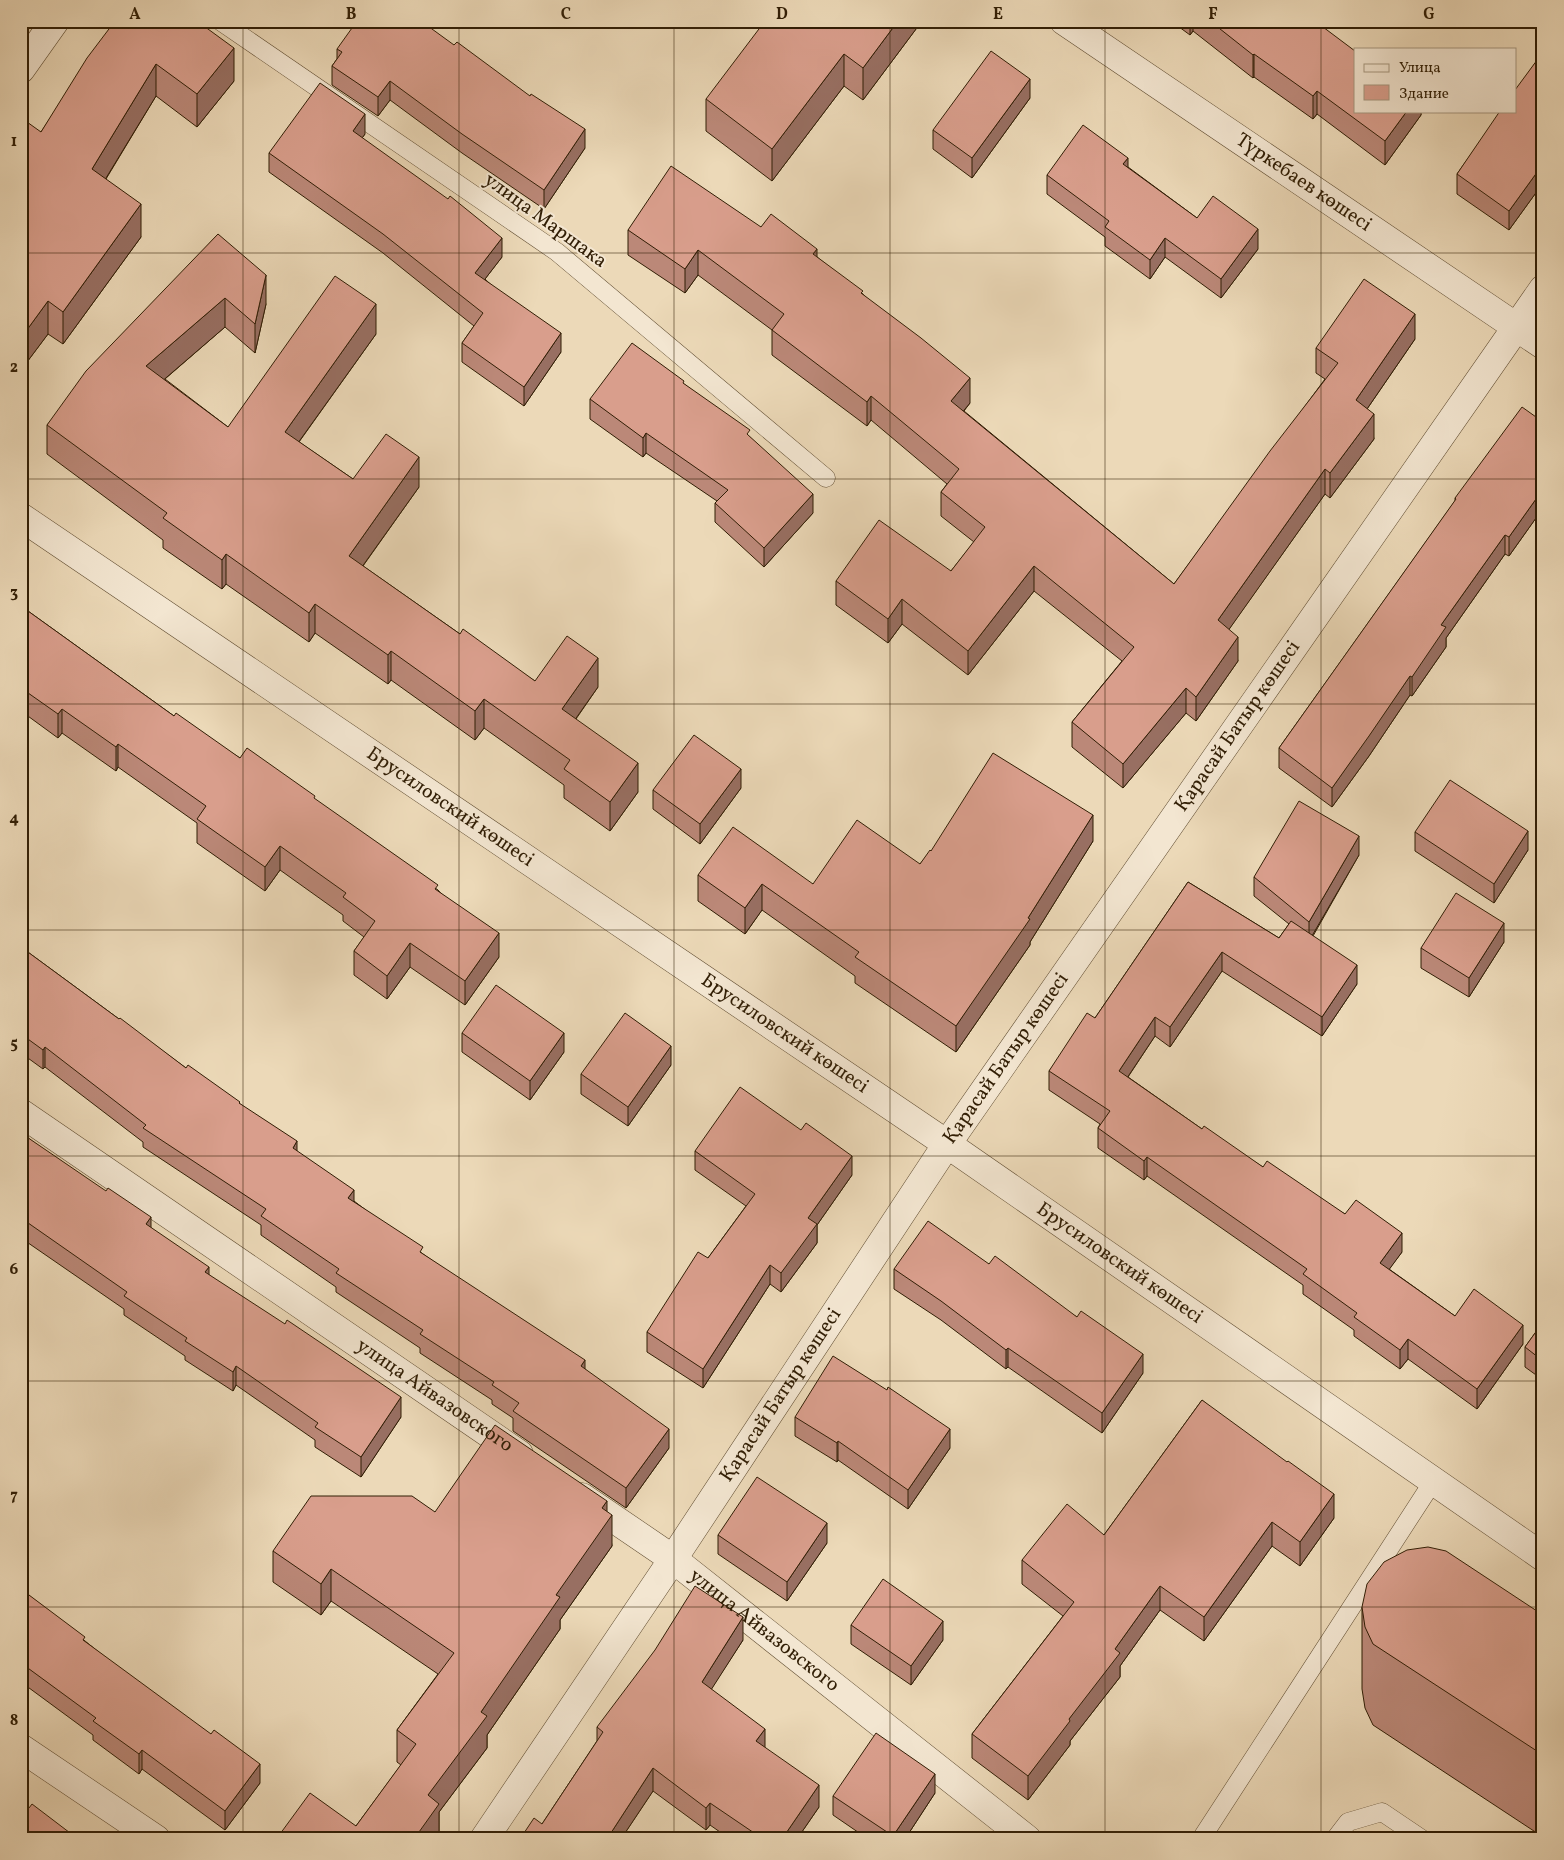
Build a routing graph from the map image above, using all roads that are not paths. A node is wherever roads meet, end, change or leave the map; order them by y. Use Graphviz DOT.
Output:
graph roads {
  1 [pos="55,21"];
  2 [pos="220,21"];
  3 [pos="1064,21"];
  4 [pos="21,69"];
  5 [pos="1543,289"];
  6 [pos="1517,327"];
  7 [pos="1543,345"];
  8 [pos="826,478"];
  9 [pos="21,517"];
  10 [pos="21,1113"];
  11 [pos="947,1144"];
  12 [pos="1434,1480"];
  13 [pos="1543,1557"];
  14 [pos="673,1559"];
  15 [pos="21,1748"];
  16 [pos="156,1839"];
  17 [pos="484,1839"];
  18 [pos="1027,1839"];
  19 [pos="1201,1839"];
  20 [pos="1335,1839"];
  21 [pos="1422,1839"];
  1 -- 4 [label="street"];
  2 -- 8 [label="lane, улица Маршака"];
  3 -- 6 [label="street, Түркебаев көшесі"];
  5 -- 6 [label="street, Қарасай Батыр көшесі"];
  6 -- 7 [label="street, Түркебаев көшесі"];
  6 -- 11 [label="street, Қарасай Батыр көшесі"];
  9 -- 11 [label="street, Брусиловский көшесі"];
  10 -- 14 [label="street, улица Айвазовского"];
  11 -- 12 [label="street, Брусиловский көшесі"];
  11 -- 14 [label="street, Қарасай Батыр көшесі"];
  12 -- 13 [label="street, Брусиловский көшесі"];
  12 -- 19 [label="lane"];
  14 -- 17 [label="street, Қарасай Батыр көшесі"];
  14 -- 18 [label="street, улица Айвазовского"];
  15 -- 16 [label="street"];
  20 -- 21 [label="lane"];
}
